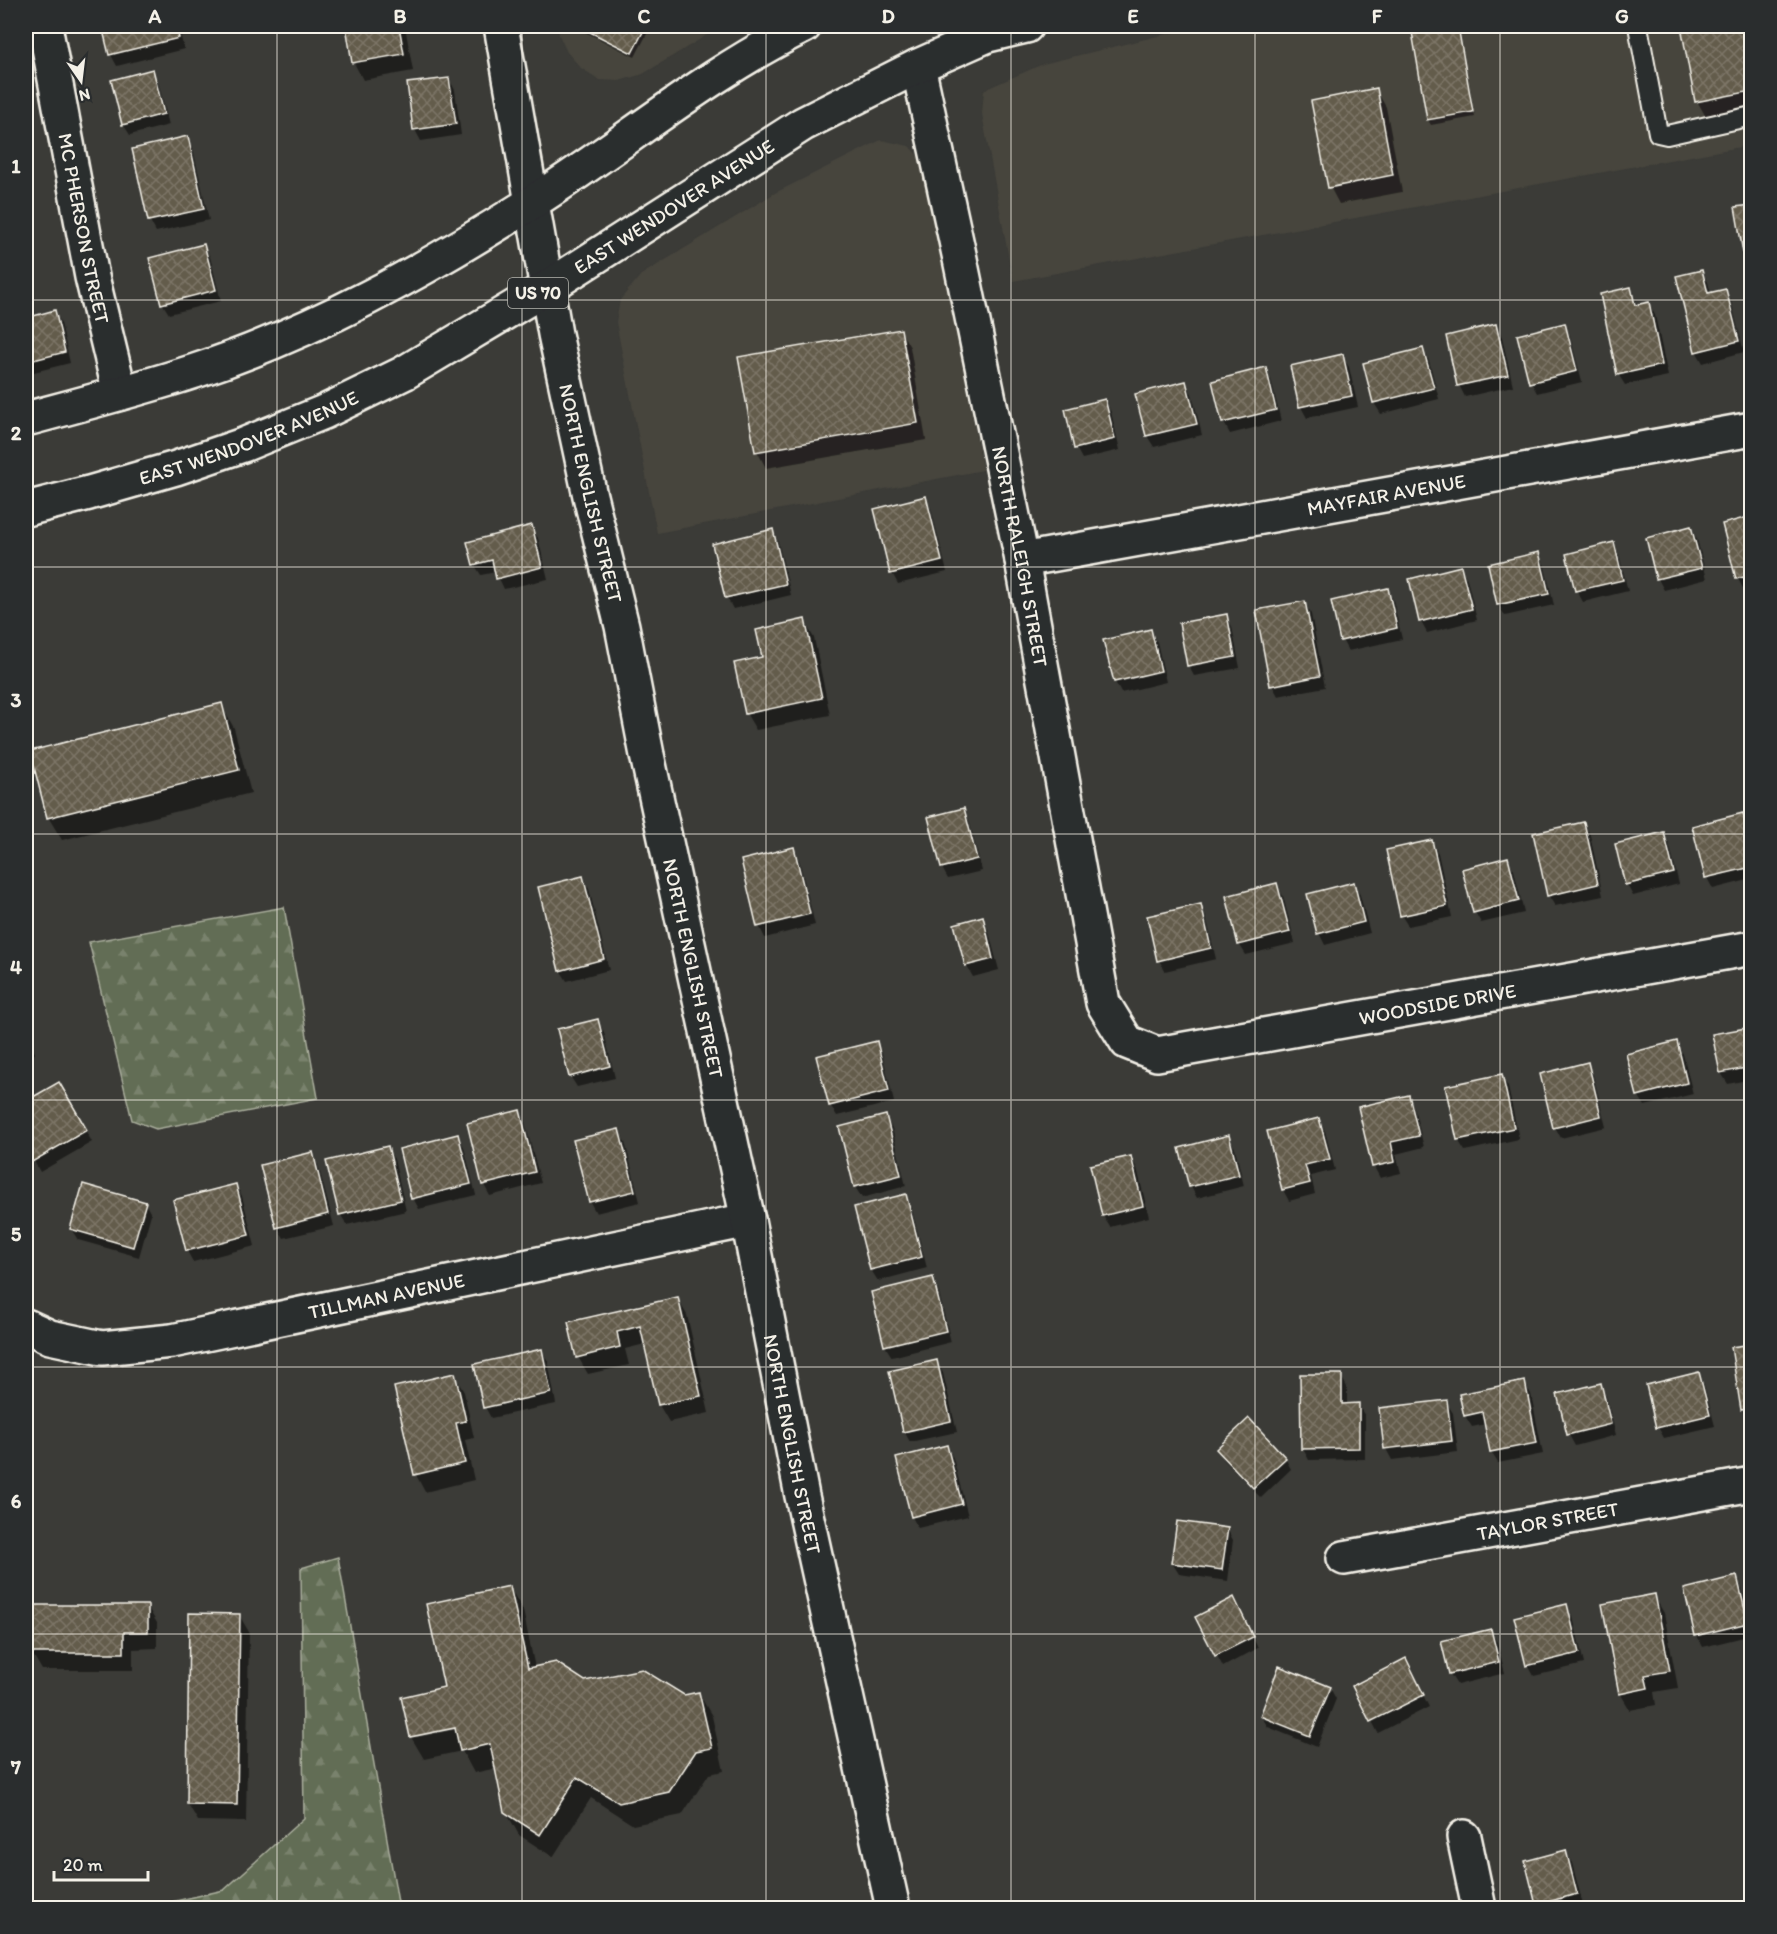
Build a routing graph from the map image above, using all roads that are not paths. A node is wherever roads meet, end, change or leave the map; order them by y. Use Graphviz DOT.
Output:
graph roads {
  1 [pos="45,26"];
  2 [pos="501,26"];
  3 [pos="804,26"];
  4 [pos="1026,26"];
  5 [pos="1638,26"];
  6 [pos="918,66"];
  7 [pos="1752,116"];
  8 [pos="532,202"];
  9 [pos="548,287"];
  10 [pos="120,393"];
  11 [pos="26,419"];
  12 [pos="1752,429"];
  13 [pos="26,509"];
  14 [pos="1022,560"];
  15 [pos="1752,948"];
  16 [pos="1127,1042"];
  17 [pos="748,1220"];
  18 [pos="26,1326"];
  19 [pos="1752,1484"];
  20 [pos="1344,1558"];
  21 [pos="1464,1837"];
  22 [pos="893,1908"];
  23 [pos="1479,1908"];
  1 -- 10 [label="main road, MC PHERSON STREET"];
  2 -- 8 [label="main road, NORTH ENGLISH STREET"];
  3 -- 8 [label="main road"];
  4 -- 6 [label="main road, EAST WENDOVER AVENUE / US 70"];
  5 -- 7 [label="lane"];
  6 -- 9 [label="main road, EAST WENDOVER AVENUE / US 70"];
  6 -- 14 [label="main road, NORTH RALEIGH STREET"];
  8 -- 9 [label="main road, NORTH ENGLISH STREET"];
  8 -- 10 [label="main road"];
  9 -- 13 [label="main road, EAST WENDOVER AVENUE / US 70"];
  9 -- 17 [label="main road, NORTH ENGLISH STREET"];
  10 -- 11 [label="main road"];
  12 -- 14 [label="main road, MAYFAIR AVENUE"];
  14 -- 16 [label="main road, NORTH RALEIGH STREET"];
  15 -- 16 [label="main road, WOODSIDE DRIVE"];
  17 -- 18 [label="main road, TILLMAN AVENUE"];
  17 -- 22 [label="main road, NORTH ENGLISH STREET"];
  19 -- 20 [label="main road, TAYLOR STREET"];
  21 -- 23 [label="main road"];
}
